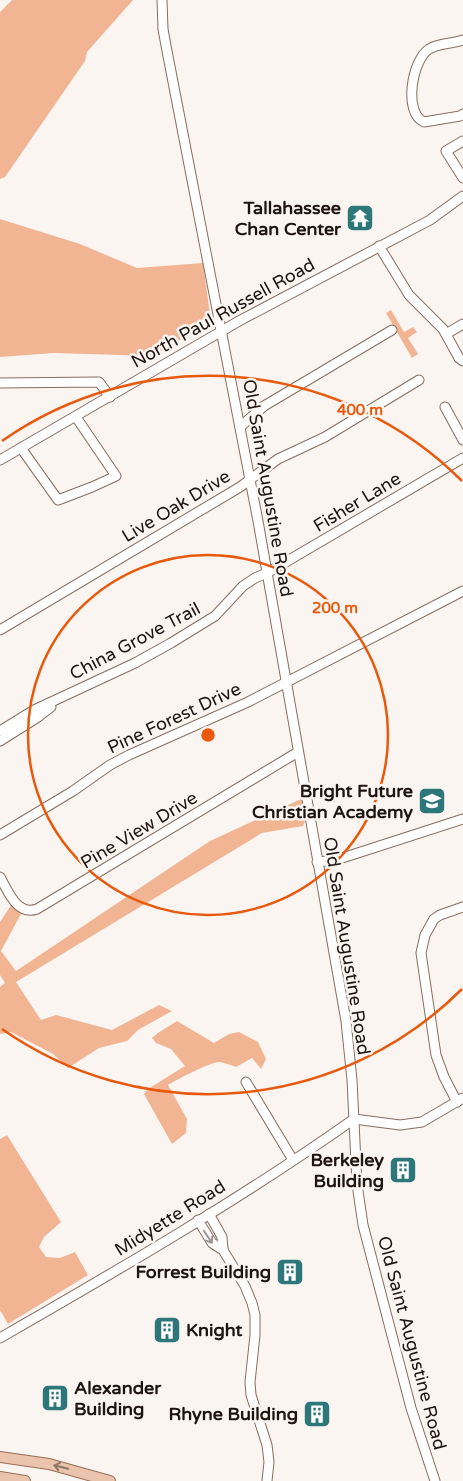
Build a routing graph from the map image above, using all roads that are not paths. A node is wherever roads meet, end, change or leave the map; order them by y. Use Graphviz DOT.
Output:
graph roads {
  1 [pos="162,0"];
  2 [pos="463,40"];
  3 [pos="463,114"];
  4 [pos="463,141"];
  5 [pos="463,178"];
  6 [pos="462,199"];
  7 [pos="379,246"];
  8 [pos="463,324"];
  9 [pos="392,330"];
  10 [pos="221,331"];
  11 [pos="446,334"];
  12 [pos="463,361"];
  13 [pos="419,380"];
  14 [pos="0,383"];
  15 [pos="110,396"];
  16 [pos="445,407"];
  17 [pos="76,417"];
  18 [pos="240,427"];
  19 [pos="463,440"];
  20 [pos="21,448"];
  21 [pos="1,458"];
  22 [pos="463,458"];
  23 [pos="250,479"];
  24 [pos="267,573"];
  25 [pos="463,592"];
  26 [pos="0,630"];
  27 [pos="286,682"];
  28 [pos="63,698"];
  29 [pos="0,731"];
  30 [pos="0,741"];
  31 [pos="298,752"];
  32 [pos="463,819"];
  33 [pos="0,835"];
  34 [pos="317,862"];
  35 [pos="2,879"];
  36 [pos="463,907"];
  37 [pos="246,1082"];
  38 [pos="460,1100"];
  39 [pos="354,1119"];
  40 [pos="293,1160"];
  41 [pos="209,1214"];
  42 [pos="198,1220"];
  43 [pos="223,1250"];
  44 [pos="0,1338"];
  45 [pos="0,1457"];
  46 [pos="0,1477"];
  47 [pos="25,1481"];
  48 [pos="110,1481"];
  49 [pos="267,1481"];
  50 [pos="435,1481"];
  1 -- 10 [label="street, Old Saint Augustine Road"];
  2 -- 3 [label="street"];
  4 -- 5 [label="street"];
  6 -- 7 [label="street, North Paul Russell Road"];
  7 -- 10 [label="street, North Paul Russell Road"];
  7 -- 11 [label="street"];
  8 -- 11 [label="street"];
  9 -- 18 [label="street"];
  10 -- 15 [label="street, North Paul Russell Road"];
  10 -- 18 [label="street, Old Saint Augustine Road"];
  11 -- 12 [label="street"];
  13 -- 23 [label="street, Live Oak Drive"];
  14 -- 15 [label="street"];
  15 -- 17 [label="street, North Paul Russell Road"];
  16 -- 19 [label="street"];
  17 -- 20 [label="street, North Paul Russell Road"];
  17 -- 20 [label="street"];
  18 -- 23 [label="street, Old Saint Augustine Road"];
  20 -- 21 [label="street, North Paul Russell Road"];
  22 -- 24 [label="street, Fisher Lane"];
  23 -- 24 [label="street, Old Saint Augustine Road"];
  23 -- 26 [label="street, Live Oak Drive"];
  24 -- 27 [label="street, Old Saint Augustine Road"];
  24 -- 28 [label="street, China Grove Trail"];
  25 -- 27 [label="street, Pine Forest Drive"];
  27 -- 31 [label="street, Old Saint Augustine Road"];
  27 -- 33 [label="street, Pine Forest Drive"];
  28 -- 29 [label="street, China Grove Trail"];
  28 -- 30 [label="street, China Grove Trail"];
  31 -- 34 [label="street, Old Saint Augustine Road"];
  31 -- 35 [label="street, Pine View Drive"];
  32 -- 34 [label="street"];
  34 -- 39 [label="street, Old Saint Augustine Road"];
  36 -- 38 [label="street"];
  37 -- 40 [label="street"];
  38 -- 39 [label="street"];
  39 -- 40 [label="street, Midyette Road"];
  39 -- 50 [label="street, Old Saint Augustine Road"];
  40 -- 41 [label="street, Midyette Road"];
  41 -- 42 [label="street, Midyette Road"];
  41 -- 43 [label="street"];
  42 -- 43 [label="street, one-way"];
  42 -- 44 [label="street, Midyette Road"];
  43 -- 49 [label="street"];
  48 -- 45 [label="main road, one-way"];
  46 -- 47 [label="main road"];
}
